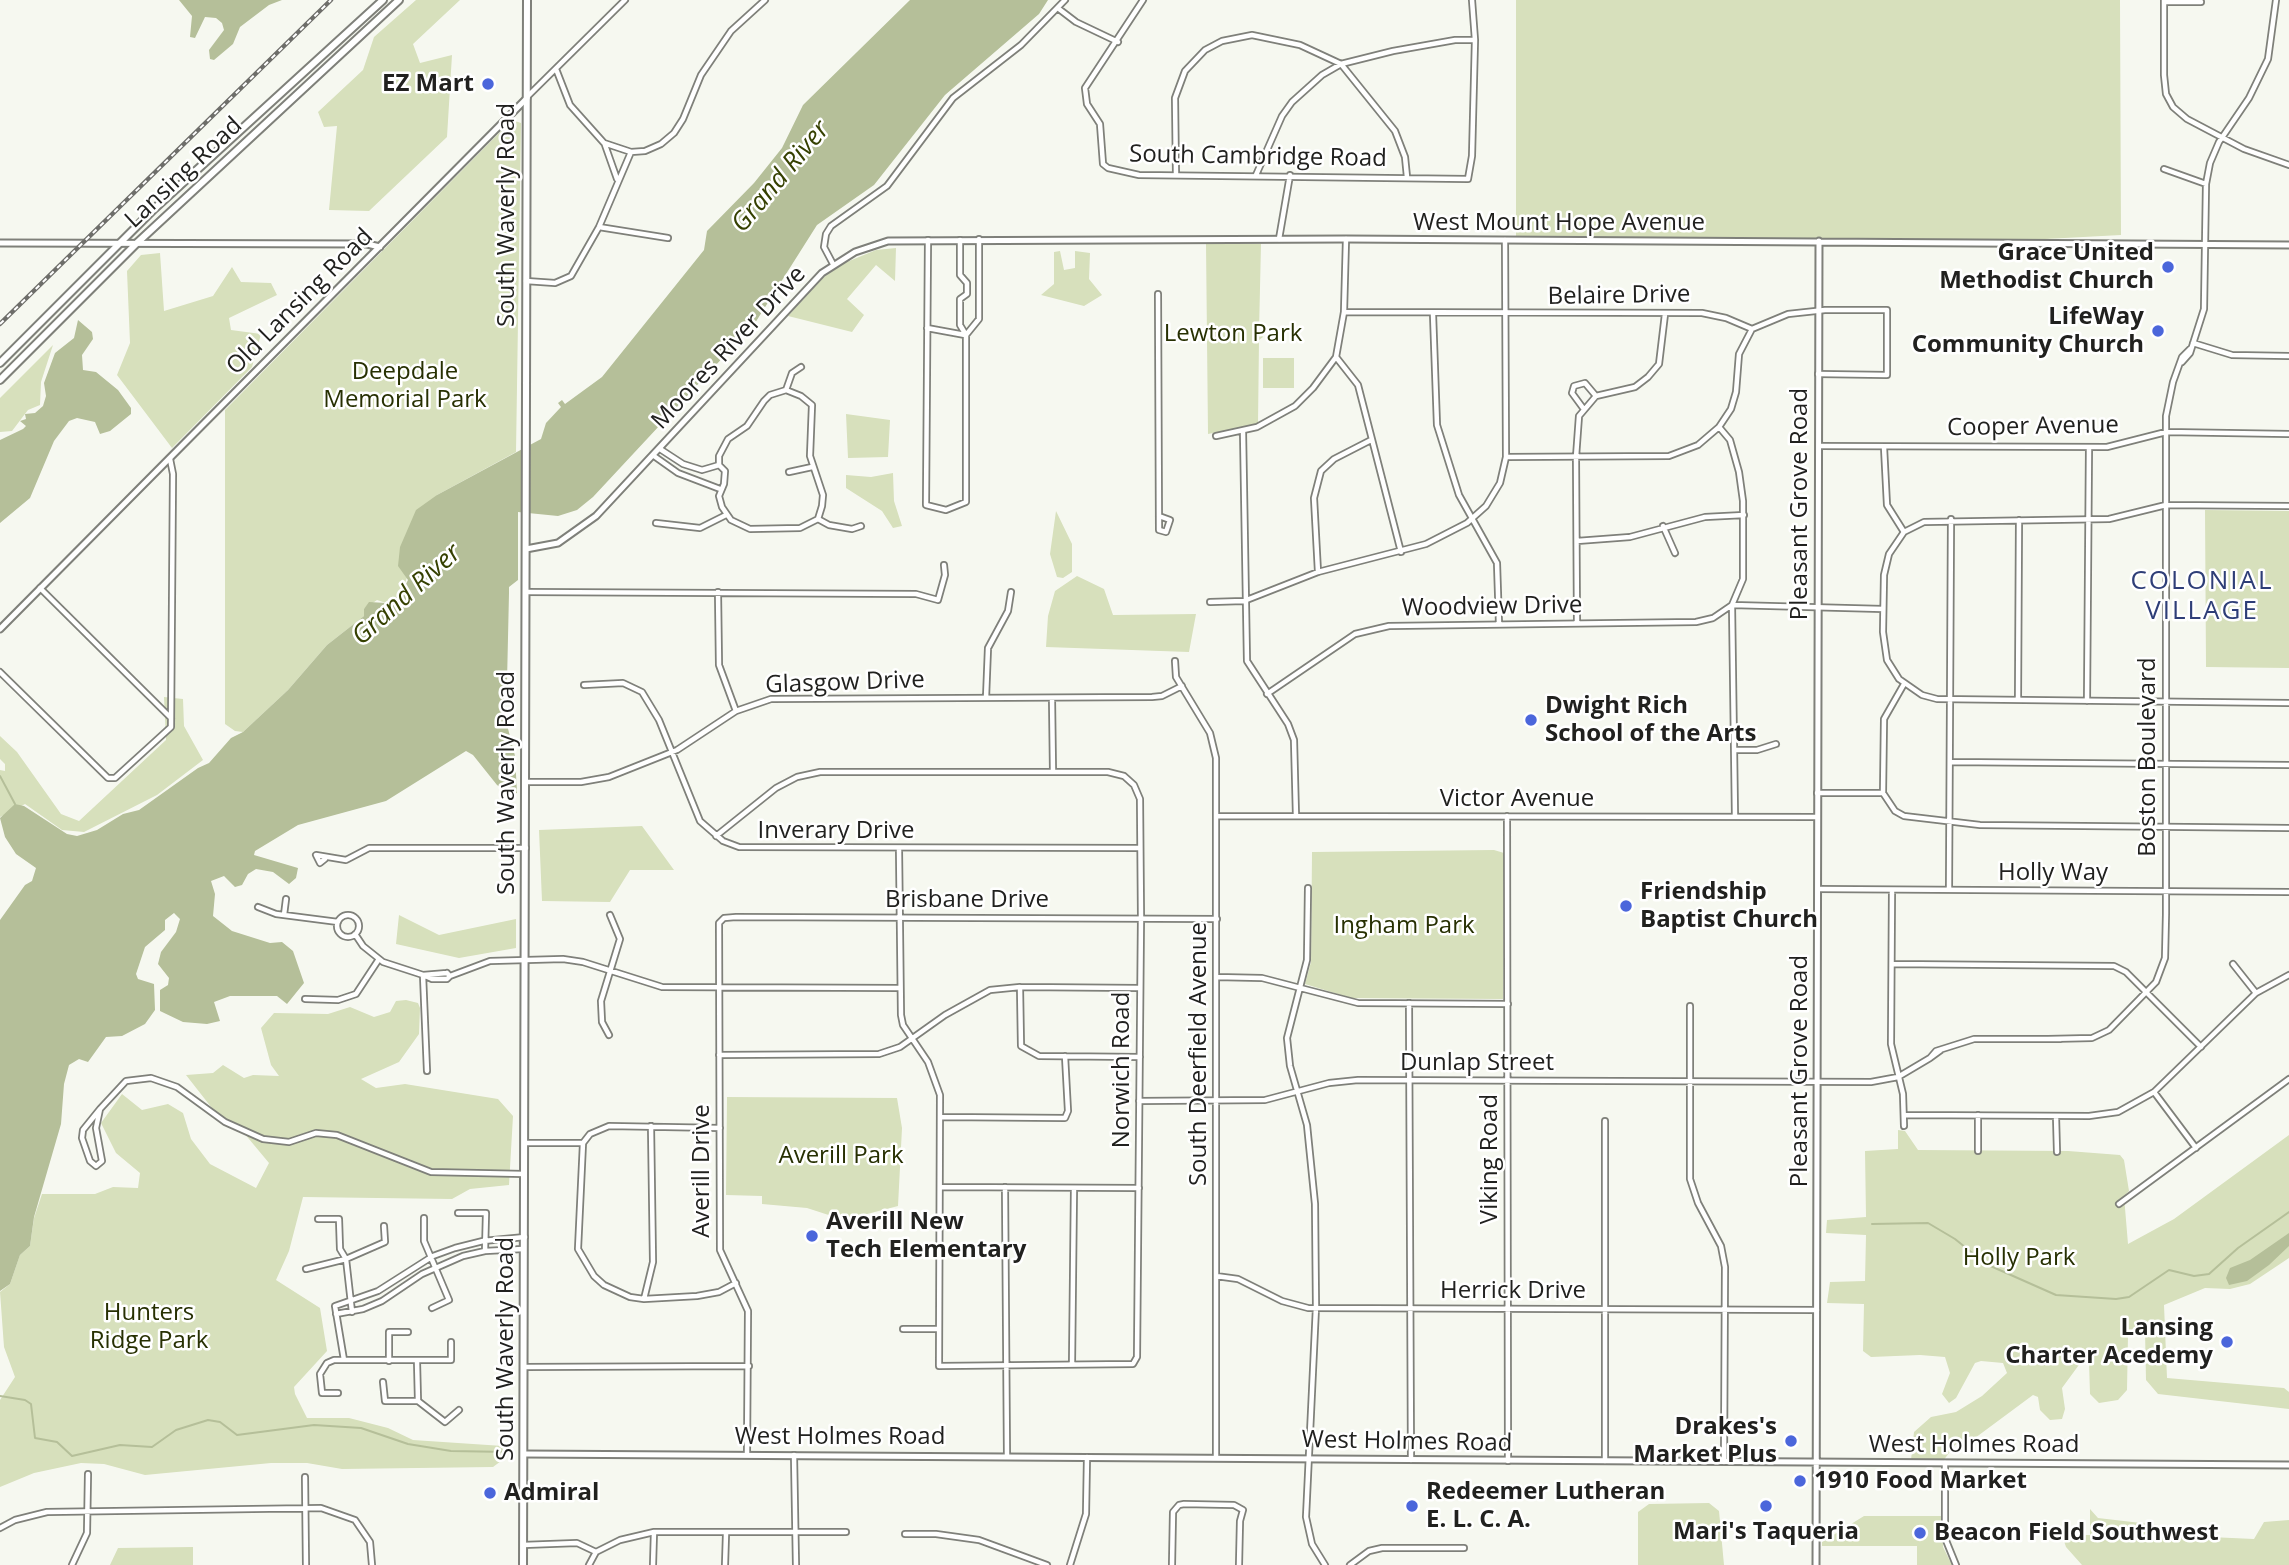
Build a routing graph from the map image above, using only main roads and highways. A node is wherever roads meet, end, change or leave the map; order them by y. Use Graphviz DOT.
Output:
graph roads {
  1 [pos="383,0"];
  2 [pos="399,0"];
  3 [pos="527,0"];
  4 [pos="0,363"];
  5 [pos="0,380"];
  6 [pos="523,1565"];
  1 -- 4 [label="main road, Lansing Road"];
  2 -- 5 [label="main road, Lansing Road"];
  3 -- 6 [label="main road, South Waverly Road"];
}
